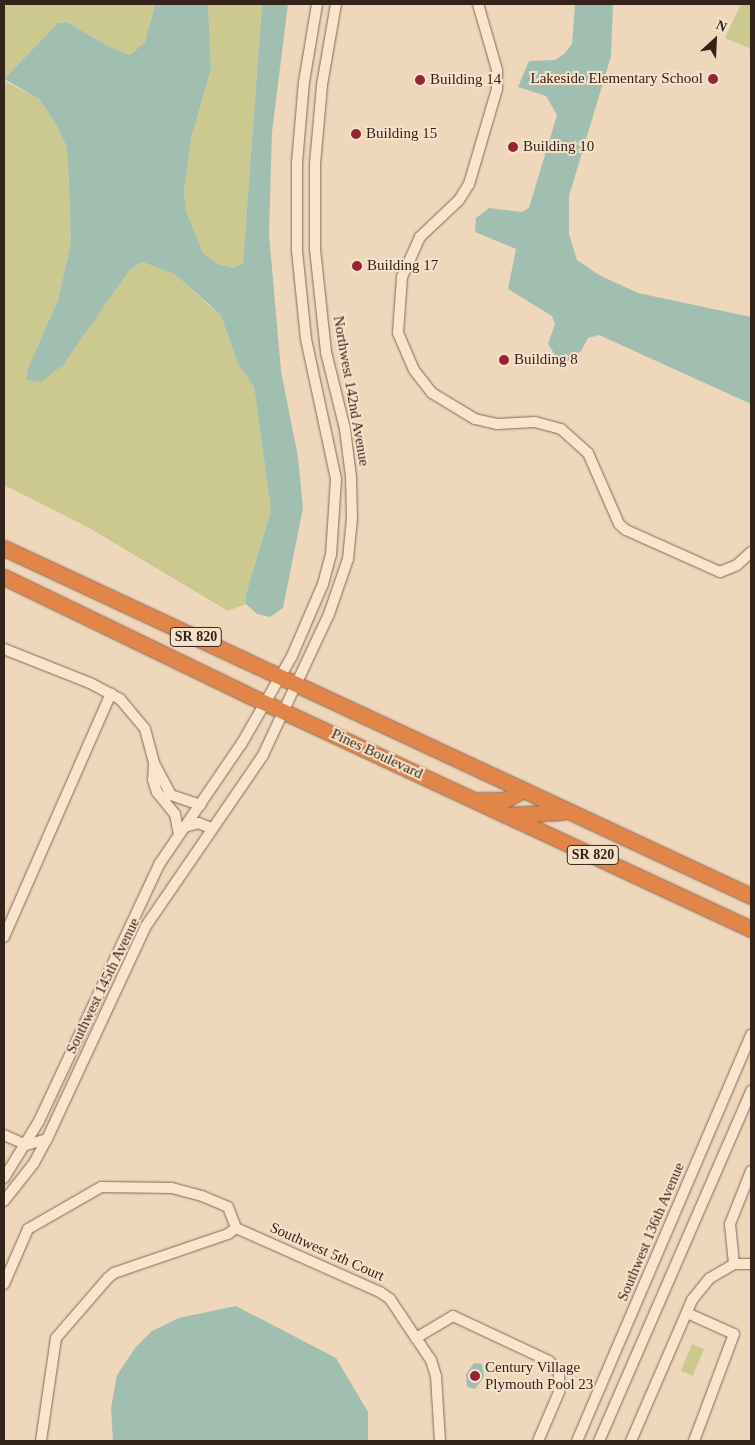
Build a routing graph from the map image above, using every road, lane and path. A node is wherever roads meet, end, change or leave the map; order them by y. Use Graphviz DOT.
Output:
graph roads {
  1 [pos="317,4"];
  2 [pos="336,4"];
  3 [pos="478,4"];
  4 [pos="4,548"];
  5 [pos="751,552"];
  6 [pos="4,577"];
  7 [pos="4,649"];
  8 [pos="280,677"];
  9 [pos="297,684"];
  10 [pos="111,693"];
  11 [pos="265,703"];
  12 [pos="284,711"];
  13 [pos="154,763"];
  14 [pos="523,790"];
  15 [pos="475,800"];
  16 [pos="200,805"];
  17 [pos="571,812"];
  18 [pos="506,815"];
  19 [pos="211,828"];
  20 [pos="182,831"];
  21 [pos="751,896"];
  22 [pos="751,929"];
  23 [pos="4,937"];
  24 [pos="751,1035"];
  25 [pos="751,1091"];
  26 [pos="4,1135"];
  27 [pos="47,1139"];
  28 [pos="26,1145"];
  29 [pos="751,1171"];
  30 [pos="4,1178"];
  31 [pos="4,1201"];
  32 [pos="236,1228"];
  33 [pos="734,1264"];
  34 [pos="751,1264"];
  35 [pos="4,1284"];
  36 [pos="687,1313"];
  37 [pos="416,1338"];
  38 [pos="41,1441"];
  39 [pos="440,1441"];
  40 [pos="538,1441"];
  41 [pos="577,1441"];
  42 [pos="599,1441"];
  43 [pos="631,1441"];
  44 [pos="694,1441"];
  1 -- 8 [label="street, Northwest 142nd Avenue"];
  2 -- 9 [label="street, Northwest 142nd Avenue"];
  3 -- 5 [label="street"];
  4 -- 8 [label="highway, Pines Boulevard / SR 820"];
  6 -- 11 [label="highway, Pines Boulevard / SR 820"];
  7 -- 10 [label="street"];
  8 -- 9 [label="highway, Pines Boulevard / SR 820"];
  8 -- 11 [label="street, Northwest 142nd Avenue"];
  9 -- 12 [label="street, Northwest 142nd Avenue"];
  9 -- 14 [label="highway, Pines Boulevard / SR 820"];
  10 -- 13 [label="street"];
  10 -- 23 [label="street"];
  11 -- 12 [label="highway, Pines Boulevard / SR 820"];
  11 -- 16 [label="street, Southwest 145th Avenue"];
  12 -- 15 [label="highway, Pines Boulevard / SR 820"];
  12 -- 19 [label="street, Southwest 145th Avenue"];
  13 -- 16 [label="street"];
  13 -- 20 [label="street"];
  14 -- 15 [label="highway"];
  14 -- 17 [label="highway, Pines Boulevard / SR 820"];
  15 -- 18 [label="highway, Pines Boulevard / SR 820"];
  16 -- 20 [label="street, Southwest 145th Avenue"];
  17 -- 18 [label="highway"];
  17 -- 21 [label="highway, Pines Boulevard / SR 820"];
  18 -- 22 [label="highway, Pines Boulevard / SR 820"];
  19 -- 20 [label="street"];
  19 -- 27 [label="street, Southwest 145th Avenue"];
  20 -- 28 [label="street, Southwest 145th Avenue"];
  24 -- 41 [label="street, Southwest 136th Avenue"];
  25 -- 42 [label="street"];
  26 -- 28 [label="street"];
  27 -- 28 [label="street"];
  27 -- 31 [label="street, Southwest 145th Avenue"];
  28 -- 30 [label="street, Southwest 145th Avenue"];
  29 -- 33 [label="street"];
  32 -- 35 [label="street"];
  32 -- 37 [label="street, Southwest 5th Court"];
  32 -- 38 [label="street"];
  33 -- 34 [label="street"];
  33 -- 36 [label="street"];
  36 -- 43 [label="street"];
  36 -- 44 [label="street"];
  37 -- 39 [label="street, Southwest 5th Court"];
  37 -- 40 [label="street"];
}
